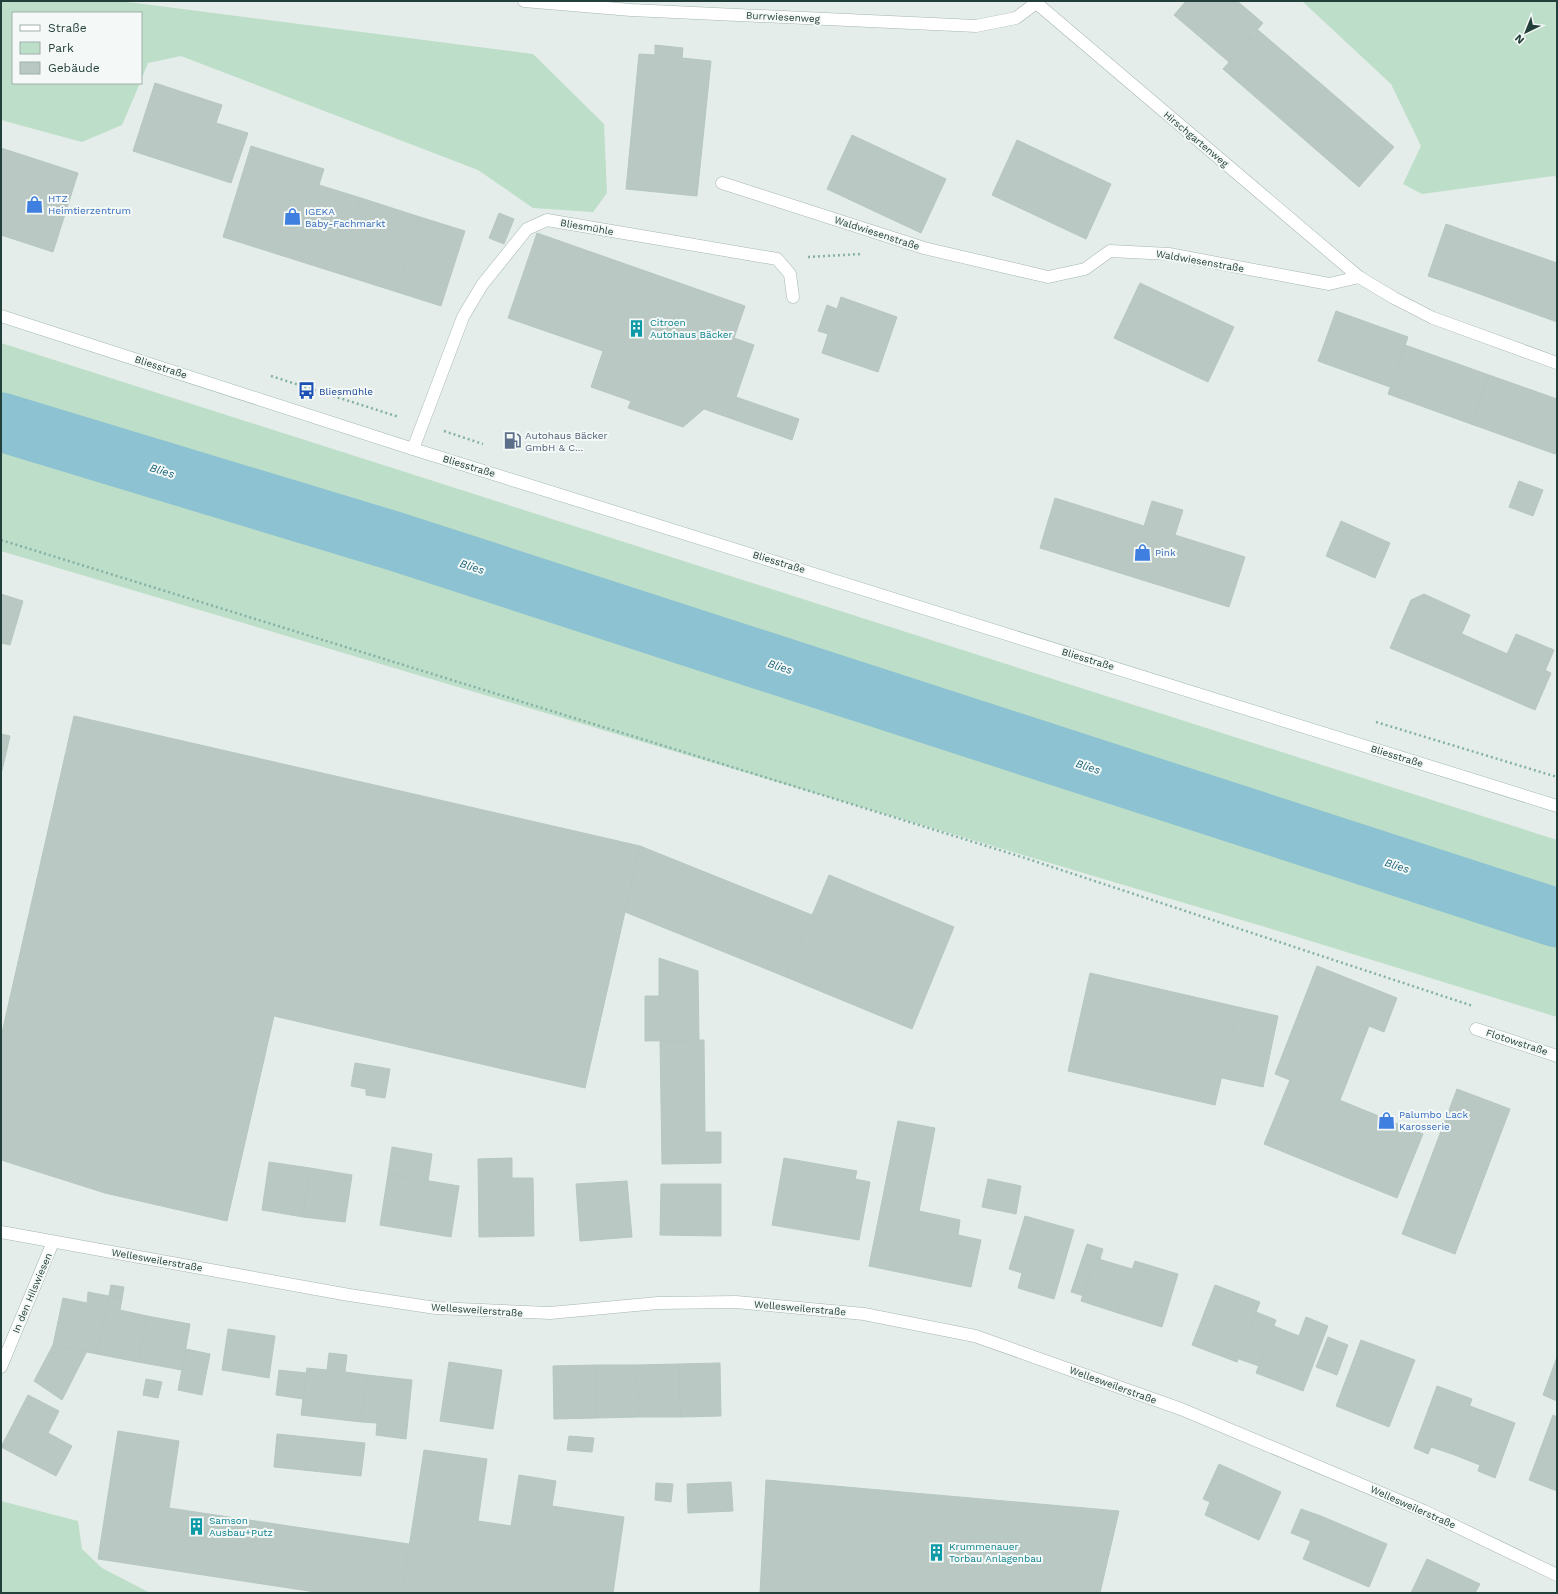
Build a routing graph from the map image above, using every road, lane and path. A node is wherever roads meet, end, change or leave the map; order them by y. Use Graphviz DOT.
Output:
graph roads {
  1 [pos="524,1"];
  2 [pos="1035,2"];
  3 [pos="722,183"];
  4 [pos="862,254"];
  5 [pos="778,259"];
  6 [pos="1359,277"];
  7 [pos="793,297"];
  8 [pos="1,316"];
  9 [pos="1557,363"];
  10 [pos="413,449"];
  11 [pos="1,540"];
  12 [pos="1374,722"];
  13 [pos="1557,777"];
  14 [pos="1557,806"];
  15 [pos="1481,1008"];
  16 [pos="1476,1029"];
  17 [pos="1557,1056"];
  18 [pos="1,1232"];
  19 [pos="54,1242"];
  20 [pos="1,1366"];
  21 [pos="1557,1574"];
  1 -- 2 [label="street, Burrwiesenweg"];
  2 -- 6 [label="street, Hirschgartenweg"];
  3 -- 6 [label="street, Waldwiesenstraße"];
  4 -- 5 [label="path"];
  5 -- 7 [label="street"];
  5 -- 10 [label="street, Bliesmühle"];
  6 -- 9 [label="street"];
  8 -- 10 [label="street, Bliesstraße"];
  10 -- 14 [label="street, Bliesstraße"];
  11 -- 15 [label="path"];
  12 -- 13 [label="path"];
  16 -- 17 [label="street, Flotowstraße"];
  18 -- 19 [label="street, Wellesweilerstraße"];
  19 -- 20 [label="street, In den Hilswiesen"];
  19 -- 21 [label="street, Wellesweilerstraße"];
}
